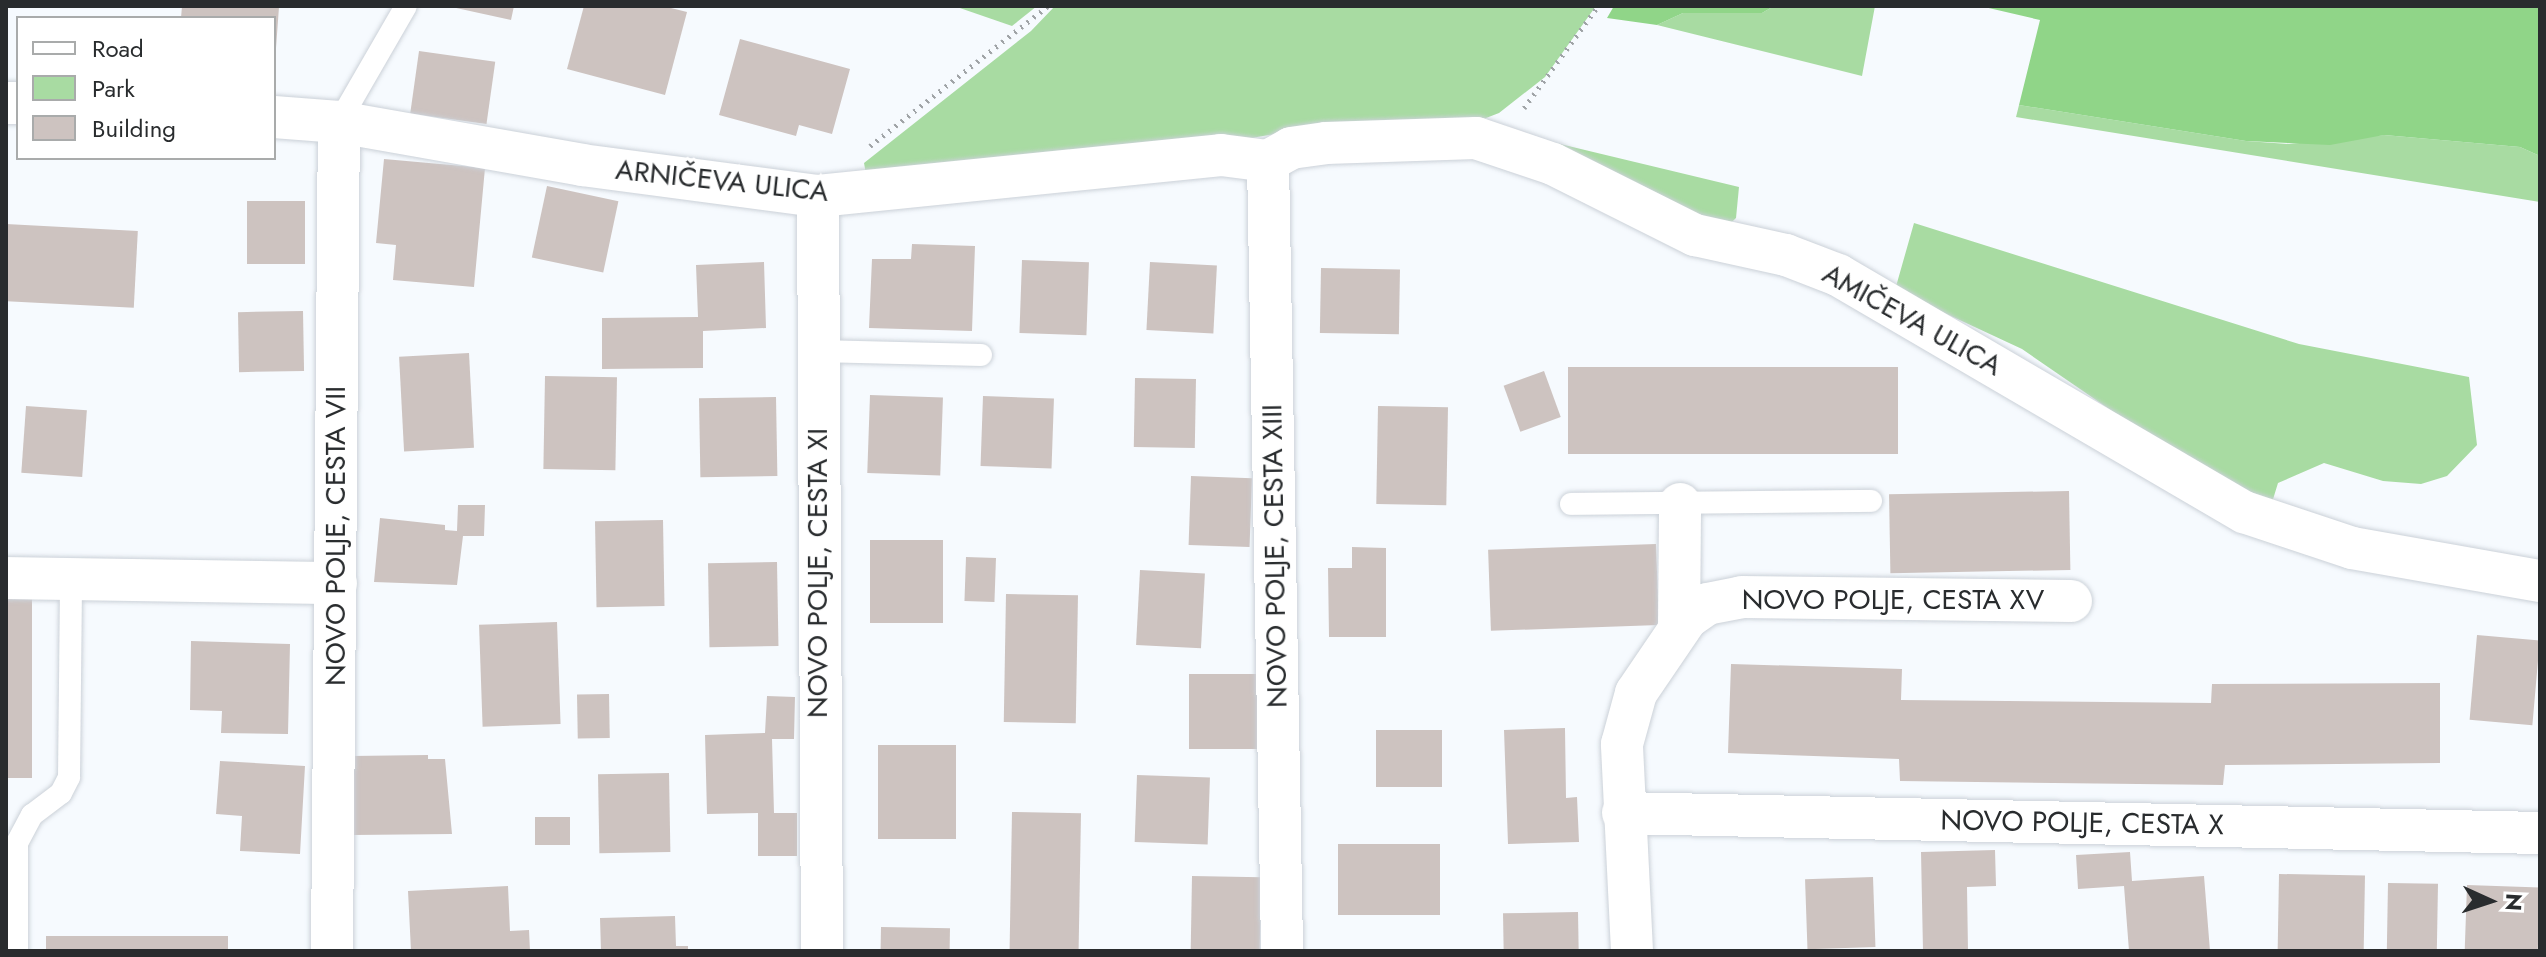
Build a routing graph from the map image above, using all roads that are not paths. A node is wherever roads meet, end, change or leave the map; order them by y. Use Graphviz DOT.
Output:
graph roads {
  1 [pos="401,10"];
  2 [pos="276,117"];
  3 [pos="339,122"];
  4 [pos="1268,161"];
  5 [pos="818,196"];
  6 [pos="818,351"];
  7 [pos="981,355"];
  8 [pos="1871,501"];
  9 [pos="1571,504"];
  10 [pos="1680,504"];
  11 [pos="6,578"];
  12 [pos="71,580"];
  13 [pos="2540,581"];
  14 [pos="336,583"];
  15 [pos="2071,601"];
  16 [pos="1679,627"];
  17 [pos="1623,813"];
  18 [pos="2540,833"];
  19 [pos="17,951"];
  20 [pos="332,951"];
  21 [pos="822,951"];
  22 [pos="1282,951"];
  23 [pos="1632,951"];
  1 -- 3 [label="lane"];
  2 -- 3 [label="street, ARNIČEVA ULICA"];
  3 -- 5 [label="street, ARNIČEVA ULICA"];
  3 -- 14 [label="street, NOVO POLJE, CESTA VII"];
  4 -- 5 [label="street, ARNIČEVA ULICA"];
  4 -- 13 [label="street, AMIČEVA ULICA"];
  4 -- 22 [label="street, NOVO POLJE, CESTA XIII"];
  5 -- 6 [label="street, NOVO POLJE, CESTA XI"];
  6 -- 7 [label="lane"];
  6 -- 21 [label="street, NOVO POLJE, CESTA XI"];
  8 -- 10 [label="lane"];
  9 -- 10 [label="lane"];
  10 -- 16 [label="street"];
  11 -- 12 [label="street"];
  12 -- 14 [label="street"];
  12 -- 19 [label="lane"];
  14 -- 20 [label="street, NOVO POLJE, CESTA VII"];
  15 -- 16 [label="street, NOVO POLJE, CESTA XV"];
  16 -- 17 [label="street, NOVO POLJE, CESTA XV"];
  17 -- 18 [label="street, NOVO POLJE, CESTA X"];
  17 -- 23 [label="street, NOVO POLJE, CESTA XV"];
}
